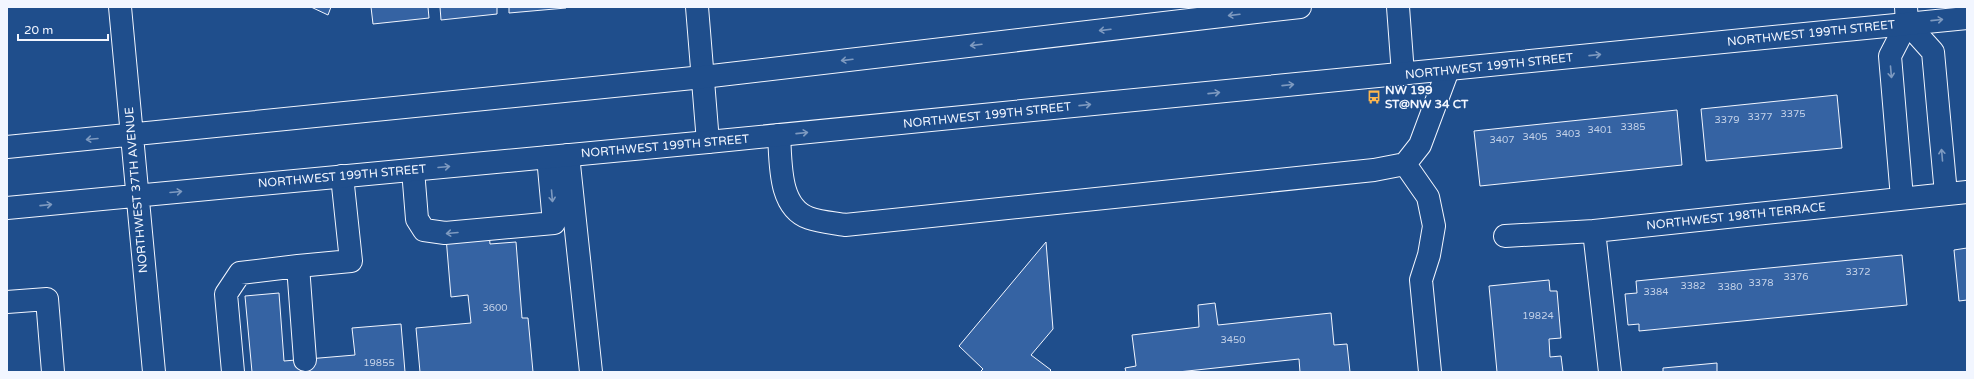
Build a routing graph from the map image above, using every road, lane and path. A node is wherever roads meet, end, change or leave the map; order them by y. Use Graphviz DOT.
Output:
graph roads {
  1 [pos="120,7"];
  2 [pos="696,7"];
  3 [pos="1300,7"];
  4 [pos="1398,7"];
  5 [pos="1907,15"];
  6 [pos="1967,18"];
  7 [pos="1448,70"];
  8 [pos="1403,74"];
  9 [pos="703,78"];
  10 [pos="131,135"];
  11 [pos="779,135"];
  12 [pos="708,142"];
  13 [pos="7,147"];
  14 [pos="558,156"];
  15 [pos="1405,164"];
  16 [pos="414,170"];
  17 [pos="342,176"];
  18 [pos="1957,193"];
  19 [pos="137,196"];
  20 [pos="1902,198"];
  21 [pos="7,208"];
  22 [pos="1594,231"];
  23 [pos="1505,236"];
  24 [pos="298,266"];
  25 [pos="7,302"];
  26 [pos="305,360"];
  27 [pos="53,372"];
  28 [pos="154,372"];
  29 [pos="233,372"];
  30 [pos="591,372"];
  31 [pos="1430,372"];
  32 [pos="1610,372"];
  1 -- 10 [label="main road, NORTHWEST 37TH AVENUE"];
  2 -- 9 [label="main road"];
  3 -- 9 [label="main road, one-way"];
  4 -- 8 [label="main road"];
  5 -- 6 [label="main road, NORTHWEST 199TH STREET, one-way"];
  7 -- 5 [label="main road, NORTHWEST 199TH STREET, one-way"];
  18 -- 5 [label="main road, one-way"];
  5 -- 20 [label="main road, one-way"];
  7 -- 8 [label="main road, NORTHWEST 199TH STREET"];
  7 -- 15 [label="main road"];
  11 -- 8 [label="main road, NORTHWEST 199TH STREET, one-way"];
  9 -- 10 [label="main road"];
  9 -- 12 [label="main road"];
  10 -- 13 [label="main road, one-way"];
  10 -- 19 [label="main road, NORTHWEST 37TH AVENUE"];
  11 -- 12 [label="main road, NORTHWEST 199TH STREET"];
  11 -- 15 [label="main road"];
  12 -- 14 [label="main road, NORTHWEST 199TH STREET"];
  16 -- 14 [label="main road, NORTHWEST 199TH STREET, one-way"];
  14 -- 16 [label="main road, one-way"];
  14 -- 30 [label="main road"];
  15 -- 31 [label="main road"];
  16 -- 17 [label="main road, NORTHWEST 199TH STREET"];
  19 -- 17 [label="main road, NORTHWEST 199TH STREET, one-way"];
  17 -- 24 [label="main road"];
  18 -- 20 [label="main road, NORTHWEST 198TH TERRACE"];
  21 -- 19 [label="main road, NORTHWEST 199TH STREET, one-way"];
  19 -- 28 [label="main road, NORTHWEST 37TH AVENUE"];
  20 -- 22 [label="main road, NORTHWEST 198TH TERRACE"];
  22 -- 23 [label="main road, NORTHWEST 198TH TERRACE"];
  22 -- 32 [label="main road"];
  24 -- 26 [label="main road"];
  24 -- 29 [label="main road"];
  25 -- 27 [label="main road"];
}
